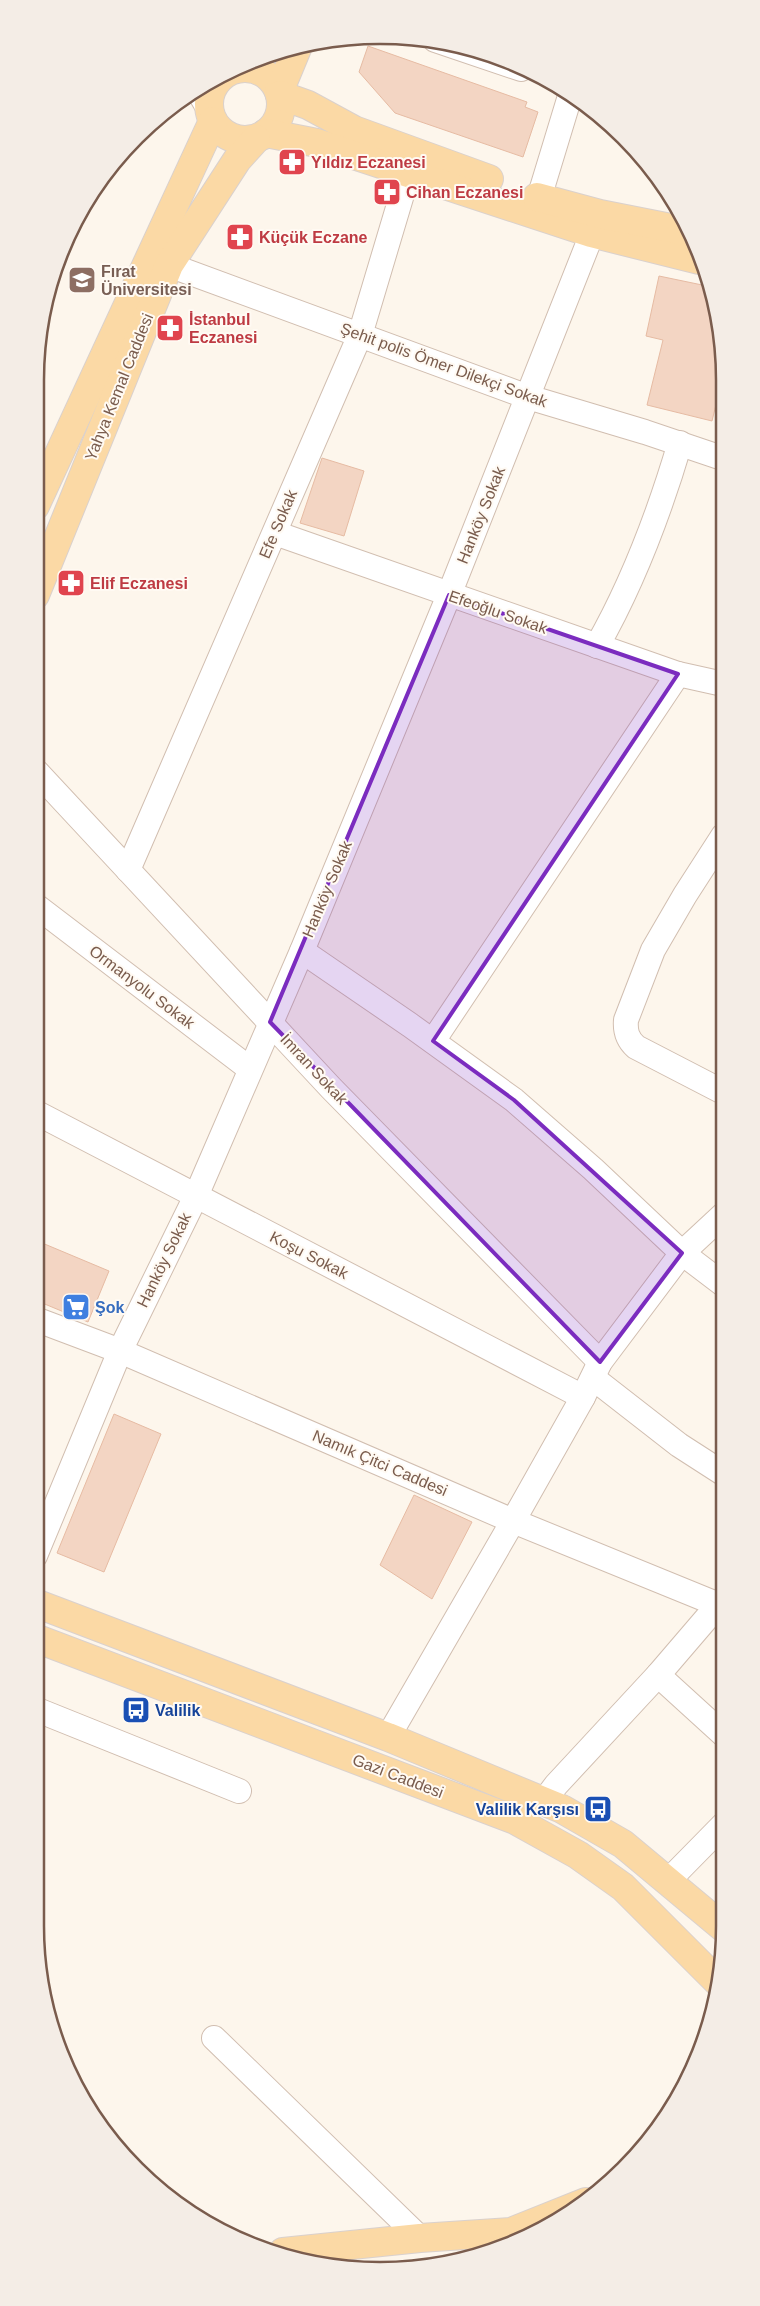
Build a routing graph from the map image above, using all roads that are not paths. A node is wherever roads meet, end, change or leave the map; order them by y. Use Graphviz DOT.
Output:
graph roads {
  1 [pos="295,55"];
  2 [pos="251,69"];
  3 [pos="214,88"];
  4 [pos="280,94"];
  5 [pos="568,101"];
  6 [pos="207,107"];
  7 [pos="261,136"];
  8 [pos="409,171"];
  9 [pos="539,198"];
  10 [pos="596,224"];
  11 [pos="682,231"];
  12 [pos="693,258"];
  13 [pos="169,265"];
  14 [pos="360,335"];
  15 [pos="528,397"];
  16 [pos="680,444"];
  17 [pos="716,456"];
  18 [pos="44,485"];
  19 [pos="274,533"];
  20 [pos="44,573"];
  21 [pos="449,595"];
  22 [pos="597,646"];
  23 [pos="678,674"];
  24 [pos="716,682"];
  25 [pos="44,780"];
  26 [pos="716,847"];
  27 [pos="128,870"];
  28 [pos="44,912"];
  29 [pos="302,951"];
  30 [pos="270,1022"];
  31 [pos="433,1041"];
  32 [pos="250,1069"];
  33 [pos="716,1088"];
  34 [pos="44,1117"];
  35 [pos="196,1196"];
  36 [pos="716,1221"];
  37 [pos="682,1253"];
  38 [pos="716,1278"];
  39 [pos="44,1322"];
  40 [pos="120,1351"];
  41 [pos="592,1379"];
  42 [pos="716,1469"];
  43 [pos="514,1521"];
  44 [pos="44,1534"];
  45 [pos="716,1600"];
  46 [pos="44,1606"];
  47 [pos="716,1611"];
  48 [pos="44,1641"];
  49 [pos="658,1675"];
  50 [pos="44,1714"];
  51 [pos="716,1728"];
  52 [pos="388,1737"];
  53 [pos="239,1791"];
  54 [pos="544,1801"];
  55 [pos="716,1832"];
  56 [pos="667,1882"];
  57 [pos="716,1922"];
  58 [pos="712,1976"];
  59 [pos="214,2038"];
  60 [pos="547,2218"];
  61 [pos="420,2238"];
  62 [pos="293,2251"];
  1 -- 4 [label="main road"];
  2 -- 4 [label="main road"];
  3 -- 6 [label="main road"];
  4 -- 7 [label="main road"];
  4 -- 9 [label="main road"];
  5 -- 9 [label="street"];
  6 -- 7 [label="main road"];
  6 -- 18 [label="main road, Yahya Kemal Caddesi"];
  7 -- 8 [label="main road"];
  7 -- 13 [label="main road, Yahya Kemal Caddesi"];
  8 -- 10 [label="main road"];
  8 -- 14 [label="street, Efe Sokak"];
  9 -- 10 [label="main road"];
  10 -- 11 [label="main road"];
  10 -- 12 [label="main road"];
  10 -- 15 [label="street, Hanköy Sokak"];
  13 -- 14 [label="street, Şehit polis Ömer Dilekçi Sokak"];
  13 -- 20 [label="main road, Yahya Kemal Caddesi"];
  14 -- 15 [label="street, Şehit polis Ömer Dilekçi Sokak"];
  14 -- 19 [label="street, Efe Sokak"];
  15 -- 16 [label="street, Şehit polis Ömer Dilekçi Sokak"];
  15 -- 21 [label="street, Hanköy Sokak"];
  16 -- 17 [label="street, Şehit polis Ömer Dilekçi Sokak"];
  16 -- 22 [label="street"];
  19 -- 21 [label="street, Efeoğlu Sokak"];
  19 -- 27 [label="street, Efe Sokak"];
  21 -- 22 [label="street, Efeoğlu Sokak"];
  21 -- 29 [label="street, Hanköy Sokak"];
  22 -- 23 [label="street, Efeoğlu Sokak"];
  23 -- 24 [label="street, Efeoğlu Sokak"];
  23 -- 31 [label="street"];
  25 -- 27 [label="street, İmran Sokak"];
  26 -- 33 [label="street"];
  27 -- 30 [label="street, İmran Sokak"];
  28 -- 32 [label="street, Ormanyolu Sokak"];
  29 -- 30 [label="street, Hanköy Sokak"];
  29 -- 31 [label="street"];
  30 -- 32 [label="street, Hanköy Sokak"];
  30 -- 41 [label="street, İmran Sokak"];
  31 -- 37 [label="street"];
  32 -- 35 [label="street, Hanköy Sokak"];
  34 -- 35 [label="street, Koşu Sokak"];
  35 -- 40 [label="street, Hanköy Sokak"];
  35 -- 41 [label="street, Koşu Sokak"];
  36 -- 37 [label="street"];
  37 -- 38 [label="street"];
  37 -- 41 [label="street"];
  39 -- 40 [label="street, Namık Çitci Caddesi"];
  40 -- 43 [label="street, Namık Çitci Caddesi"];
  40 -- 44 [label="street, Hanköy Sokak"];
  41 -- 42 [label="street"];
  41 -- 43 [label="street"];
  43 -- 45 [label="street, Namık Çitci Caddesi"];
  43 -- 52 [label="street"];
  46 -- 52 [label="main road, Gazi Caddesi"];
  47 -- 49 [label="street"];
  48 -- 58 [label="main road, Gazi Caddesi"];
  49 -- 51 [label="street"];
  49 -- 54 [label="street"];
  50 -- 53 [label="street"];
  52 -- 54 [label="main road, Gazi Caddesi"];
  54 -- 56 [label="main road, Gazi Caddesi"];
  55 -- 56 [label="street"];
  56 -- 57 [label="main road, Gazi Caddesi"];
  59 -- 61 [label="street"];
  60 -- 61 [label="main road"];
  61 -- 62 [label="main road"];
}
